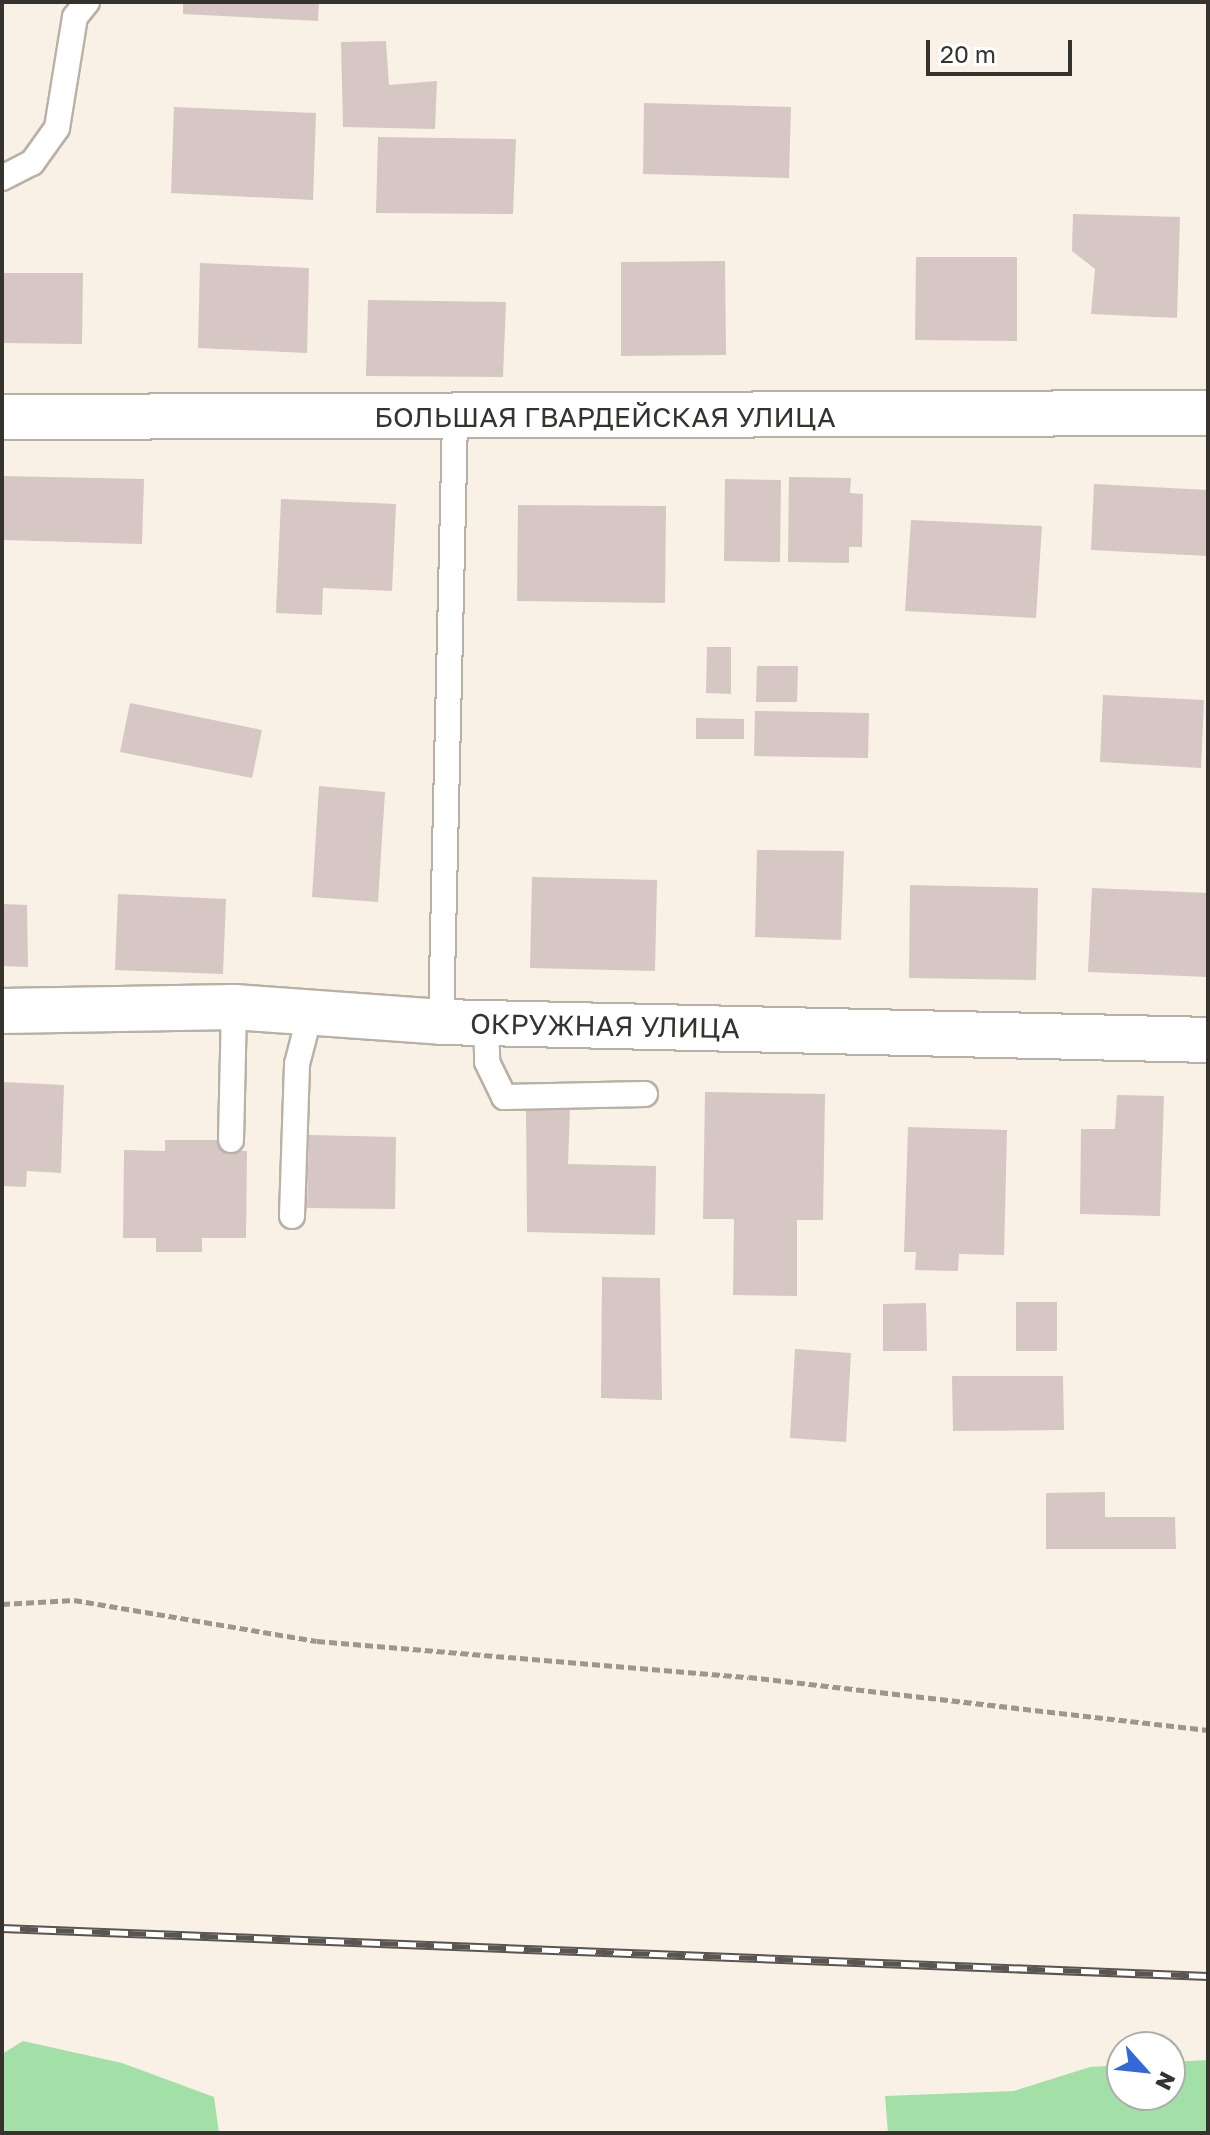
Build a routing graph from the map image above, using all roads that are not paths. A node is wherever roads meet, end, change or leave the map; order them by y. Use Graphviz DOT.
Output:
graph roads {
  1 [pos="87,2"];
  2 [pos="2,178"];
  3 [pos="1208,413"];
  4 [pos="2,417"];
  5 [pos="455,419"];
  6 [pos="234,1007"];
  7 [pos="2,1011"];
  8 [pos="310,1014"];
  9 [pos="441,1022"];
  10 [pos="486,1024"];
  11 [pos="1208,1040"];
  12 [pos="645,1094"];
  13 [pos="231,1140"];
  14 [pos="292,1216"];
  1 -- 2 [label="lane"];
  3 -- 5 [label="street, БОЛЬШАЯ ГВАРДЕЙСКАЯ УЛИЦА"];
  4 -- 5 [label="street, БОЛЬШАЯ ГВАРДЕЙСКАЯ УЛИЦА"];
  5 -- 9 [label="lane"];
  6 -- 7 [label="street, ОКРУЖНАЯ УЛИЦА"];
  6 -- 8 [label="street, ОКРУЖНАЯ УЛИЦА"];
  6 -- 13 [label="lane"];
  8 -- 9 [label="street, ОКРУЖНАЯ УЛИЦА"];
  8 -- 14 [label="lane"];
  9 -- 10 [label="street, ОКРУЖНАЯ УЛИЦА"];
  10 -- 11 [label="street, ОКРУЖНАЯ УЛИЦА"];
  10 -- 12 [label="lane"];
}
